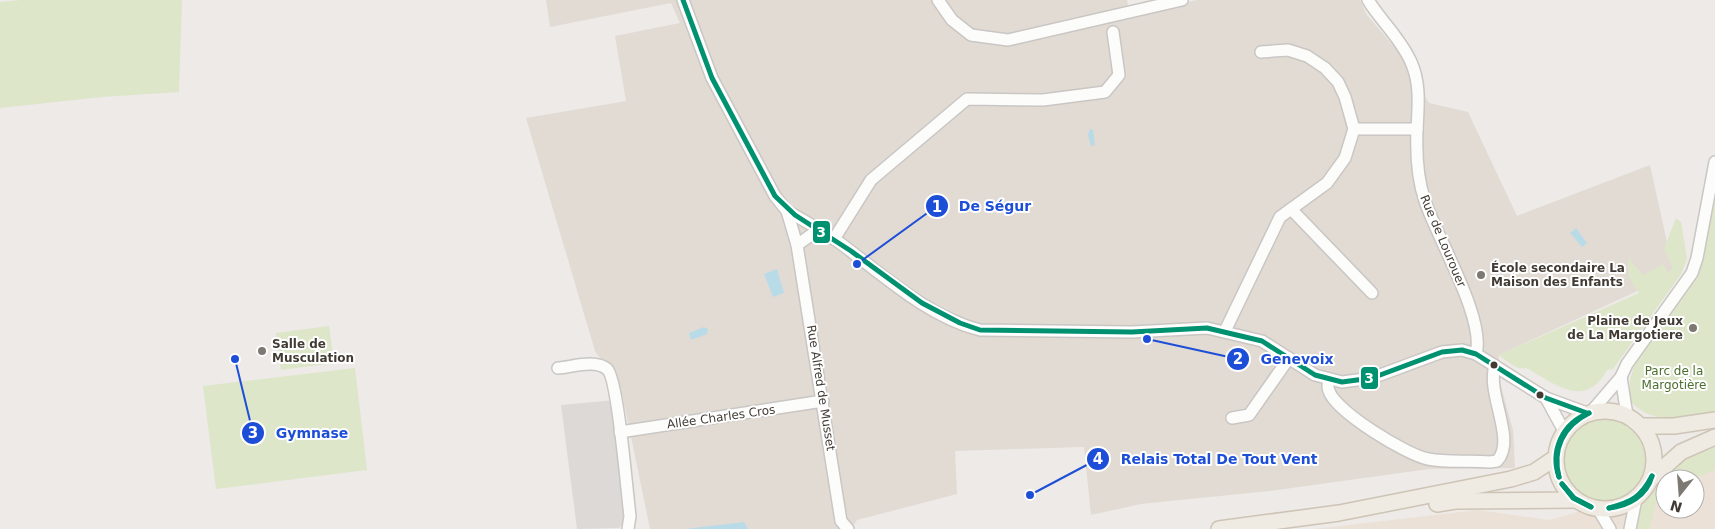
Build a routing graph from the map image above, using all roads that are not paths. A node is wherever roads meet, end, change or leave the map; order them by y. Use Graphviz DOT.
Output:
graph roads {
  1 [pos="683,0"];
  2 [pos="938,0"];
  3 [pos="1182,0"];
  4 [pos="1368,0"];
  5 [pos="1113,32"];
  6 [pos="1261,52"];
  7 [pos="1354,128"];
  8 [pos="1417,129"];
  9 [pos="1715,162"];
  10 [pos="1291,209"];
  11 [pos="787,211"];
  12 [pos="818,230"];
  13 [pos="834,239"];
  14 [pos="797,245"];
  15 [pos="1372,293"];
  16 [pos="1226,331"];
  17 [pos="1476,354"];
  18 [pos="1289,358"];
  19 [pos="1495,366"];
  20 [pos="558,368"];
  21 [pos="1621,377"];
  22 [pos="1328,380"];
  23 [pos="1546,398"];
  24 [pos="823,401"];
  25 [pos="1589,413"];
  26 [pos="1627,415"];
  27 [pos="1232,418"];
  28 [pos="1715,420"];
  29 [pos="1642,426"];
  30 [pos="1564,431"];
  31 [pos="620,432"];
  32 [pos="1715,437"];
  33 [pos="1555,458"];
  34 [pos="1652,478"];
  35 [pos="1636,499"];
  36 [pos="1576,500"];
  37 [pos="1598,509"];
  38 [pos="1339,513"];
  39 [pos="628,529"];
  40 [pos="848,529"];
  41 [pos="1219,529"];
  42 [pos="1610,529"];
  43 [pos="1630,529"];
  1 -- 11 [label="street, Rue Alfred de Musset"];
  2 -- 3 [label="street"];
  4 -- 8 [label="street, Rue de Lourouer"];
  5 -- 13 [label="street"];
  6 -- 7 [label="street"];
  7 -- 8 [label="street"];
  7 -- 10 [label="street"];
  8 -- 17 [label="street, Rue de Lourouer"];
  9 -- 21 [label="street"];
  10 -- 15 [label="street"];
  10 -- 16 [label="street"];
  11 -- 12 [label="street"];
  11 -- 14 [label="street, Rue Alfred de Musset"];
  12 -- 13 [label="street"];
  12 -- 14 [label="street"];
  13 -- 16 [label="street"];
  14 -- 24 [label="street, Rue Alfred de Musset"];
  16 -- 18 [label="street"];
  17 -- 19 [label="street"];
  17 -- 22 [label="street"];
  18 -- 22 [label="street"];
  18 -- 27 [label="street"];
  19 -- 22 [label="street"];
  19 -- 23 [label="street"];
  20 -- 31 [label="street"];
  21 -- 25 [label="street"];
  21 -- 26 [label="street"];
  23 -- 25 [label="street"];
  23 -- 30 [label="street"];
  24 -- 31 [label="street, Allée Charles Cros"];
  24 -- 40 [label="street, Rue Alfred de Musset"];
  25 -- 26 [label="main road"];
  25 -- 30 [label="main road"];
  26 -- 29 [label="main road"];
  28 -- 29 [label="main road"];
  29 -- 34 [label="main road"];
  30 -- 33 [label="main road"];
  31 -- 39 [label="street"];
  32 -- 34 [label="main road"];
  33 -- 36 [label="main road"];
  33 -- 38 [label="main road"];
  34 -- 35 [label="main road"];
  35 -- 37 [label="main road"];
  35 -- 43 [label="street"];
  36 -- 37 [label="main road"];
  36 -- 38 [label="main road"];
  37 -- 42 [label="street"];
  38 -- 41 [label="main road"];
}
